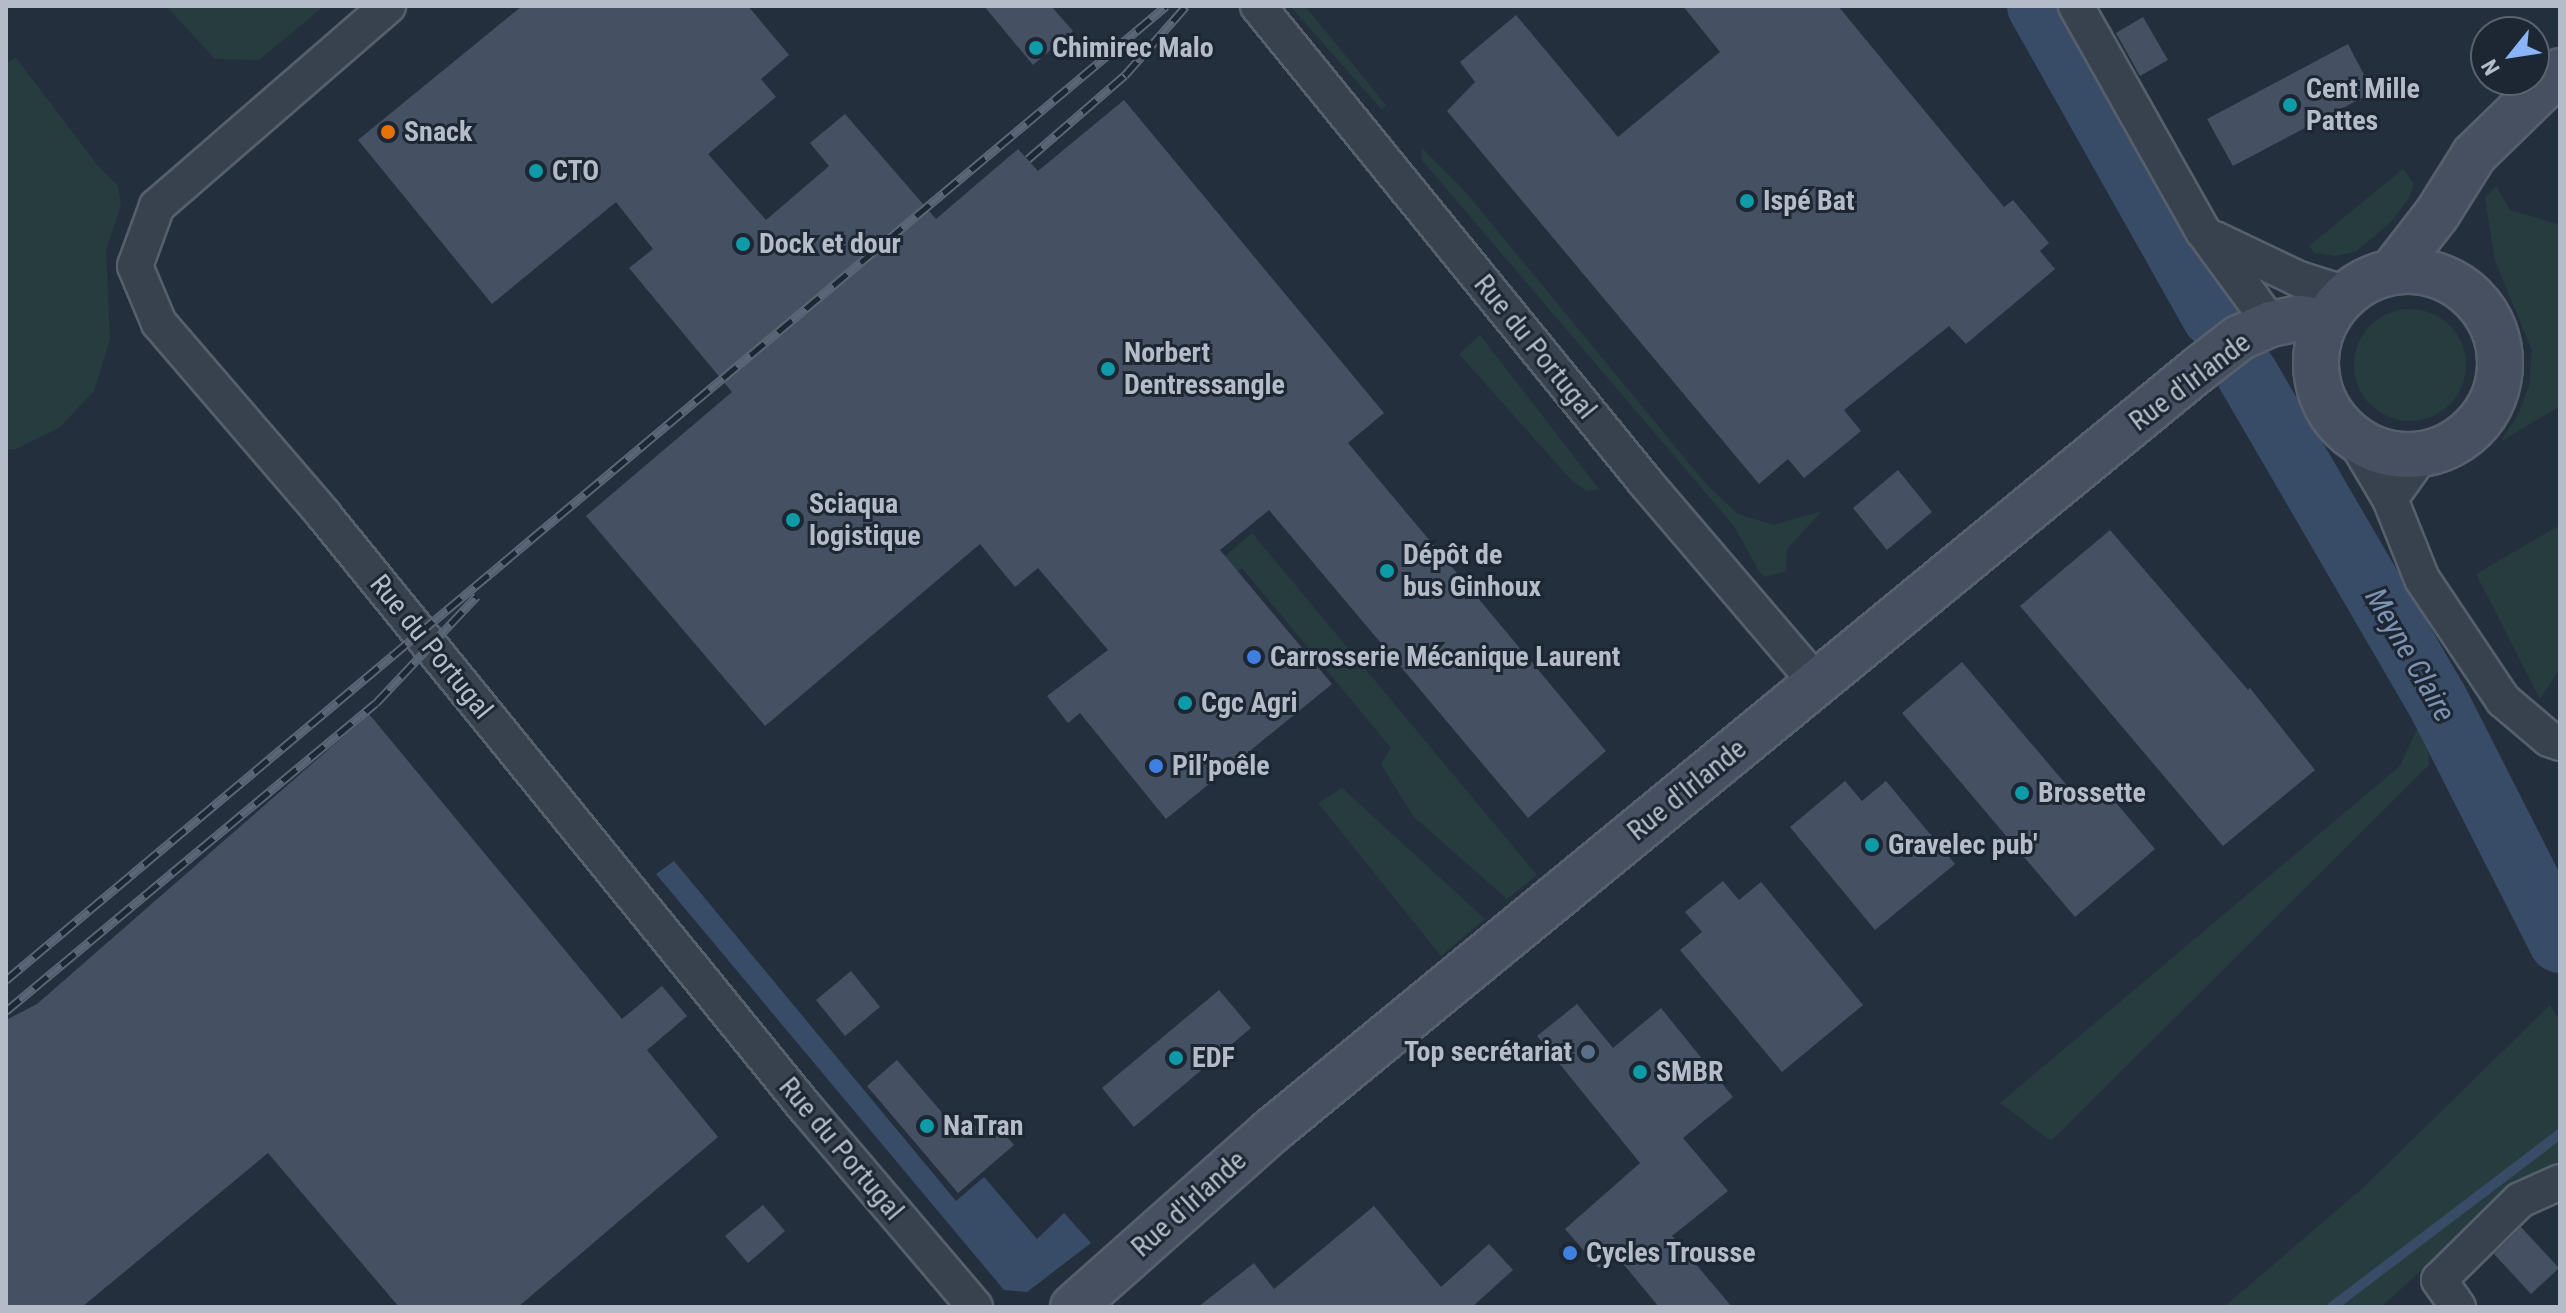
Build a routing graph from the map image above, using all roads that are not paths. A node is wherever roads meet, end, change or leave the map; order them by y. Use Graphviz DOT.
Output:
graph roads {
  1 [pos="388,6"];
  2 [pos="1258,6"];
  3 [pos="2076,6"];
  4 [pos="2560,71"];
  5 [pos="2448,195"];
  6 [pos="2203,231"];
  7 [pos="2392,272"];
  8 [pos="2465,291"];
  9 [pos="2336,308"];
  10 [pos="2271,324"];
  11 [pos="2354,438"];
  12 [pos="2422,454"];
  13 [pos="2390,499"];
  14 [pos="1817,683"];
  15 [pos="2560,743"];
  16 [pos="2560,1182"];
  17 [pos="975,1307"];
  18 [pos="1073,1307"];
  19 [pos="2458,1307"];
  1 -- 17 [label="street, Rue du Portugal"];
  2 -- 14 [label="street, Rue du Portugal"];
  3 -- 6 [label="street"];
  4 -- 5 [label="street"];
  5 -- 7 [label="street"];
  5 -- 8 [label="street"];
  6 -- 9 [label="street"];
  6 -- 10 [label="street"];
  7 -- 8 [label="street"];
  7 -- 9 [label="street"];
  8 -- 12 [label="street"];
  9 -- 10 [label="street, Rue d'Irlande"];
  9 -- 11 [label="street"];
  10 -- 14 [label="street, Rue d'Irlande"];
  11 -- 12 [label="street"];
  11 -- 13 [label="street"];
  12 -- 13 [label="street"];
  13 -- 15 [label="street"];
  14 -- 18 [label="street, Rue d'Irlande"];
  16 -- 19 [label="street"];
}
